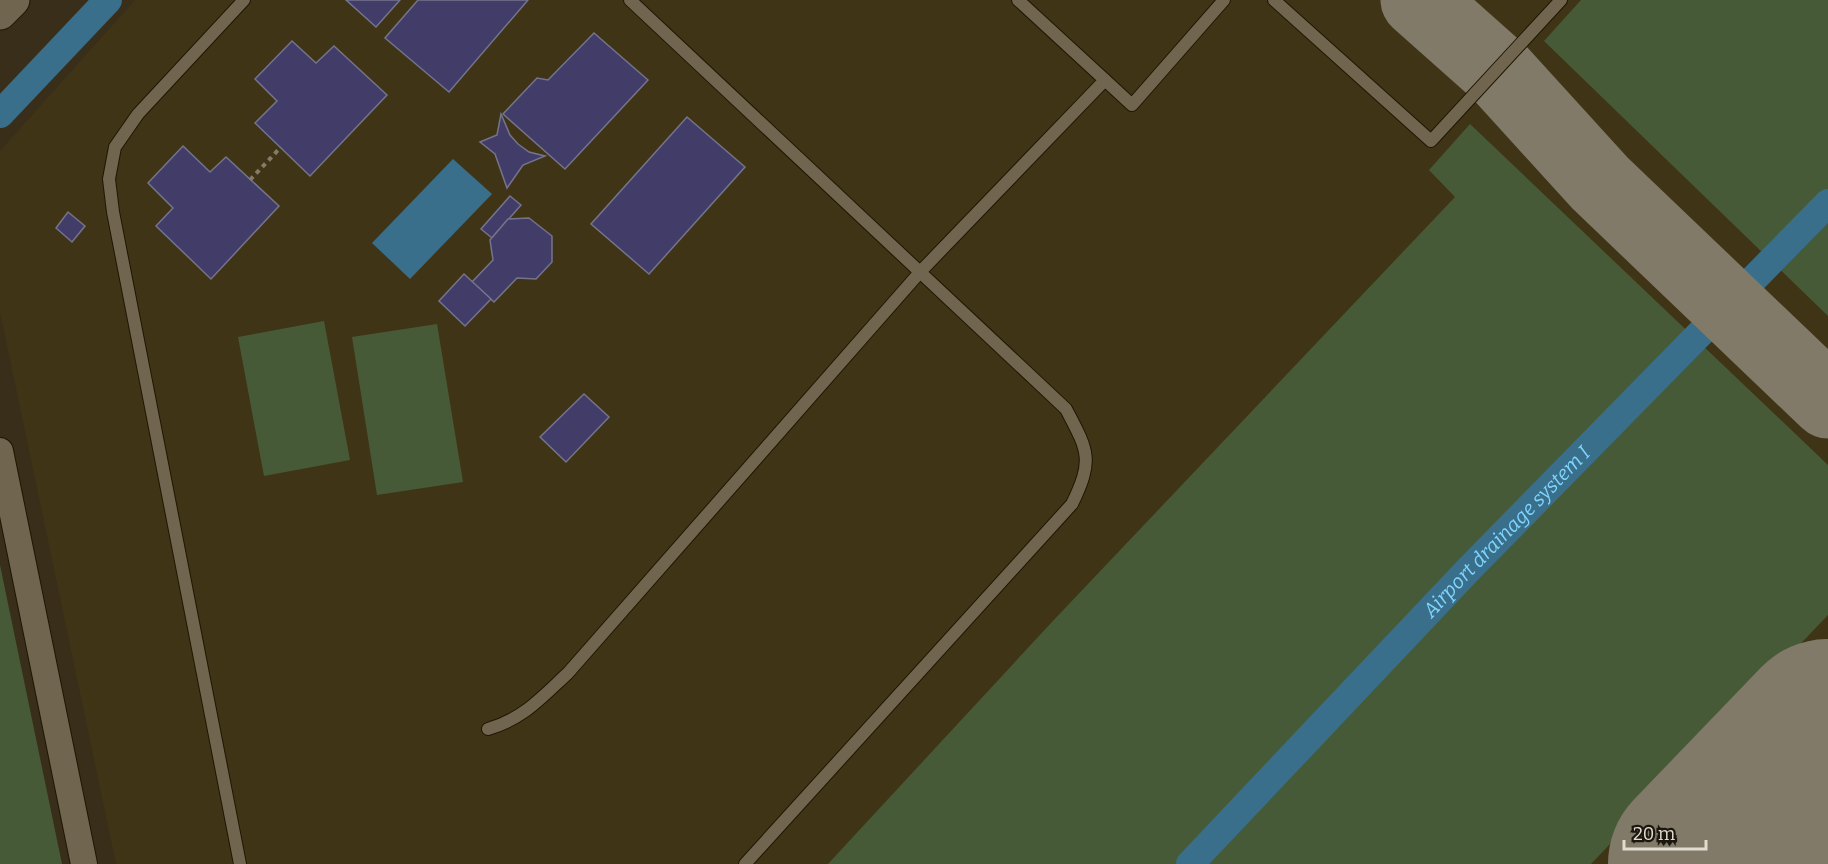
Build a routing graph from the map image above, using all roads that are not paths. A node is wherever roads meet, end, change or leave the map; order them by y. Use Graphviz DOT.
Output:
graph roads {
  1 [pos="13,0"];
  2 [pos="244,0"];
  3 [pos="630,0"];
  4 [pos="1018,0"];
  5 [pos="1224,0"];
  6 [pos="1274,0"];
  7 [pos="1561,0"];
  8 [pos="0,13"];
  9 [pos="1105,80"];
  10 [pos="921,271"];
  11 [pos="0,451"];
  12 [pos="488,729"];
  13 [pos="84,864"];
  14 [pos="240,864"];
  15 [pos="745,864"];
  1 -- 8 [label="main road"];
  2 -- 14 [label="lane"];
  3 -- 10 [label="lane"];
  4 -- 9 [label="lane"];
  5 -- 9 [label="lane"];
  6 -- 7 [label="lane"];
  9 -- 10 [label="lane"];
  10 -- 12 [label="lane"];
  10 -- 15 [label="lane"];
  11 -- 13 [label="street"];
}
